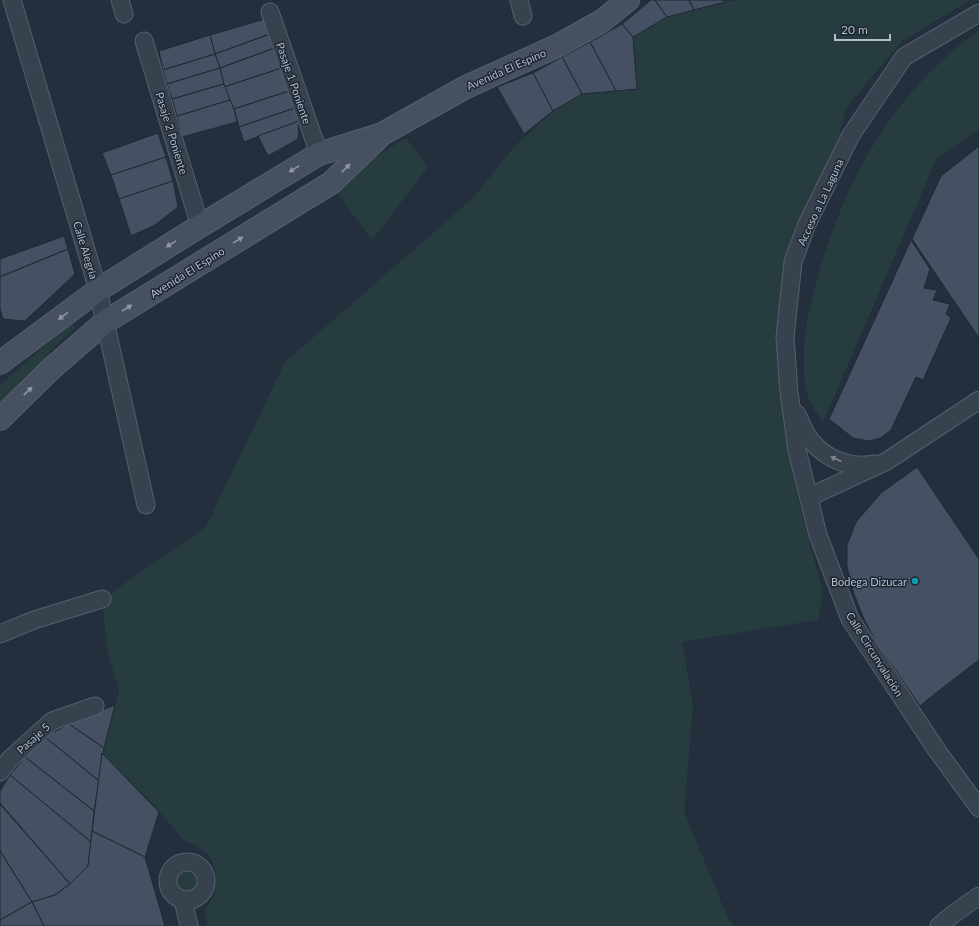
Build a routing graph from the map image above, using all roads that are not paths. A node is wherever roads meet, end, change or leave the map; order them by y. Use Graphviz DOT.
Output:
graph roads {
  1 [pos="12,0"];
  2 [pos="628,0"];
  3 [pos="270,12"];
  4 [pos="979,14"];
  5 [pos="144,41"];
  6 [pos="382,134"];
  7 [pos="319,154"];
  8 [pos="200,226"];
  9 [pos="98,290"];
  10 [pos="105,322"];
  11 [pos="0,363"];
  12 [pos="789,392"];
  13 [pos="979,400"];
  14 [pos="0,419"];
  15 [pos="887,461"];
  16 [pos="809,497"];
  17 [pos="146,505"];
  18 [pos="102,598"];
  19 [pos="0,634"];
  20 [pos="95,706"];
  21 [pos="0,772"];
  22 [pos="979,808"];
  23 [pos="979,896"];
  24 [pos="183,900"];
  25 [pos="189,926"];
  26 [pos="939,926"];
  1 -- 9 [label="street, Calle Alegría"];
  2 -- 6 [label="main road, Avenida El Espino"];
  3 -- 7 [label="street, Pasaje 1 Poniente"];
  4 -- 12 [label="street, Acceso a La Laguna"];
  5 -- 8 [label="street, Pasaje 2 Poniente"];
  6 -- 7 [label="main road, Avenida El Espino"];
  10 -- 6 [label="main road, Avenida El Espino, one-way"];
  7 -- 8 [label="main road, Avenida El Espino, one-way"];
  8 -- 9 [label="main road, Avenida El Espino, one-way"];
  9 -- 10 [label="street, Calle Alegría"];
  9 -- 11 [label="main road, Avenida El Espino, one-way"];
  14 -- 10 [label="main road, Avenida El Espino, one-way"];
  10 -- 17 [label="street, Calle Alegría"];
  15 -- 12 [label="street, one-way"];
  12 -- 16 [label="street, Acceso a La Laguna"];
  13 -- 15 [label="street"];
  15 -- 16 [label="street"];
  16 -- 22 [label="street, Calle Circunvalación"];
  18 -- 19 [label="street"];
  20 -- 21 [label="street, Pasaje 5"];
  23 -- 26 [label="street"];
  24 -- 25 [label="street"];
}
